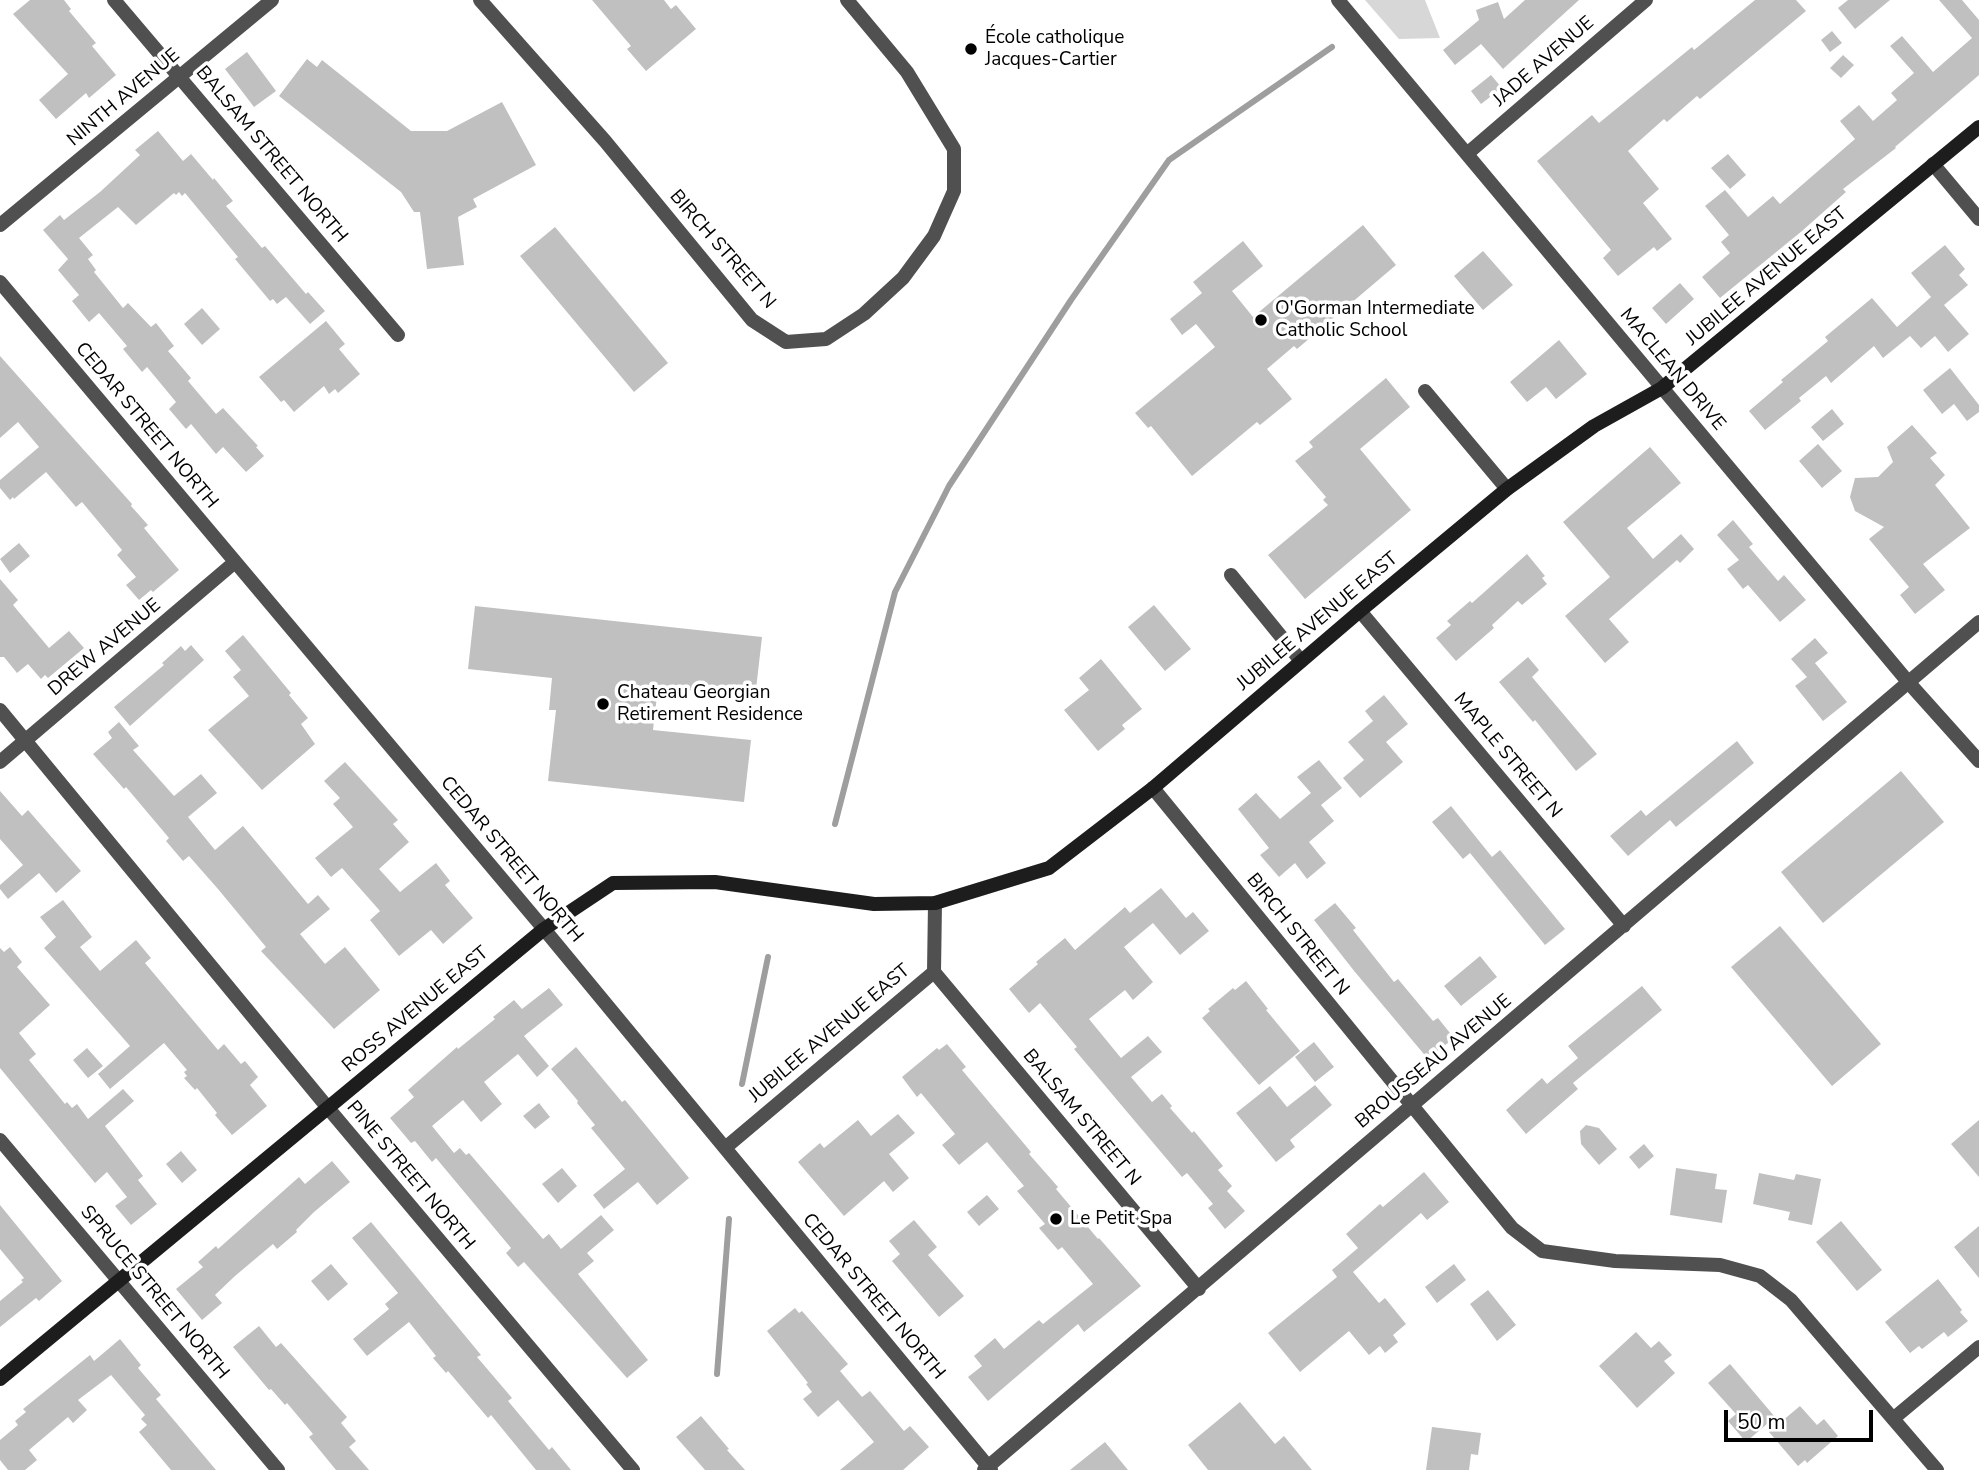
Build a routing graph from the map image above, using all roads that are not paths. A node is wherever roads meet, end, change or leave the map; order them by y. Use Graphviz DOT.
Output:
graph roads {
  1 [pos="114,0"];
  2 [pos="272,0"];
  3 [pos="480,0"];
  4 [pos="847,0"];
  5 [pos="1339,0"];
  6 [pos="1646,0"];
  7 [pos="180,77"];
  8 [pos="1979,127"];
  9 [pos="1468,153"];
  10 [pos="1933,164"];
  11 [pos="1979,219"];
  12 [pos="0,225"];
  13 [pos="0,282"];
  14 [pos="398,335"];
  15 [pos="1662,388"];
  16 [pos="1425,391"];
  17 [pos="1507,489"];
  18 [pos="235,562"];
  19 [pos="1231,575"];
  20 [pos="1360,611"];
  21 [pos="1979,622"];
  22 [pos="1301,661"];
  23 [pos="1909,683"];
  24 [pos="0,709"];
  25 [pos="26,741"];
  26 [pos="1979,761"];
  27 [pos="0,762"];
  28 [pos="1153,788"];
  29 [pos="935,903"];
  30 [pos="1624,926"];
  31 [pos="544,929"];
  32 [pos="934,972"];
  33 [pos="1412,1106"];
  34 [pos="328,1108"];
  35 [pos="0,1140"];
  36 [pos="725,1148"];
  37 [pos="118,1281"];
  38 [pos="1199,1289"];
  39 [pos="1979,1347"];
  40 [pos="0,1379"];
  41 [pos="1894,1418"];
  42 [pos="987,1469"];
  43 [pos="278,1470"];
  44 [pos="633,1470"];
  45 [pos="1937,1470"];
  1 -- 7 [label="street, BALSAM STREET NORTH"];
  2 -- 7 [label="street, NINTH AVENUE"];
  3 -- 4 [label="street, BIRCH STREET N"];
  5 -- 9 [label="street, MACLEAN DRIVE"];
  6 -- 9 [label="street, JADE AVENUE"];
  7 -- 12 [label="street, NINTH AVENUE"];
  7 -- 14 [label="street, BALSAM STREET NORTH"];
  8 -- 10 [label="main road, JUBILEE AVENUE EAST"];
  9 -- 15 [label="street, MACLEAN DRIVE"];
  10 -- 11 [label="street"];
  10 -- 15 [label="main road, JUBILEE AVENUE EAST"];
  13 -- 18 [label="street, CEDAR STREET NORTH"];
  15 -- 17 [label="main road, JUBILEE AVENUE EAST"];
  15 -- 23 [label="street, MACLEAN DRIVE"];
  16 -- 17 [label="street"];
  17 -- 20 [label="main road, JUBILEE AVENUE EAST"];
  18 -- 25 [label="street, DREW AVENUE"];
  18 -- 31 [label="street, CEDAR STREET NORTH"];
  19 -- 22 [label="street"];
  20 -- 22 [label="main road, JUBILEE AVENUE EAST"];
  20 -- 30 [label="street, MAPLE STREET N"];
  21 -- 23 [label="street, BROUSSEAU AVENUE"];
  22 -- 28 [label="main road, JUBILEE AVENUE EAST"];
  23 -- 26 [label="street, MACLEAN DRIVE"];
  23 -- 30 [label="street, BROUSSEAU AVENUE"];
  24 -- 25 [label="street, PINE STREET NORTH"];
  25 -- 27 [label="street, DREW AVENUE"];
  25 -- 34 [label="street, PINE STREET NORTH"];
  28 -- 29 [label="main road, JUBILEE AVENUE EAST"];
  28 -- 33 [label="street, BIRCH STREET N"];
  29 -- 31 [label="main road, ROSS AVENUE EAST"];
  29 -- 32 [label="street, JUBILEE AVENUE EAST"];
  30 -- 33 [label="street, BROUSSEAU AVENUE"];
  31 -- 34 [label="main road, ROSS AVENUE EAST"];
  31 -- 36 [label="street, CEDAR STREET NORTH"];
  32 -- 36 [label="street, JUBILEE AVENUE EAST"];
  32 -- 38 [label="street, BALSAM STREET N"];
  33 -- 38 [label="street, BROUSSEAU AVENUE"];
  33 -- 41 [label="street, BIRCH STREET N"];
  34 -- 37 [label="main road, ROSS AVENUE EAST"];
  34 -- 44 [label="street, PINE STREET NORTH"];
  35 -- 37 [label="street, SPRUCE STREET NORTH"];
  36 -- 42 [label="street, CEDAR STREET NORTH"];
  37 -- 40 [label="main road, ROSS AVENUE EAST"];
  37 -- 43 [label="street, SPRUCE STREET NORTH"];
  38 -- 42 [label="street, BROUSSEAU AVENUE"];
  39 -- 41 [label="street"];
  41 -- 45 [label="street, BIRCH STREET N"];
}
